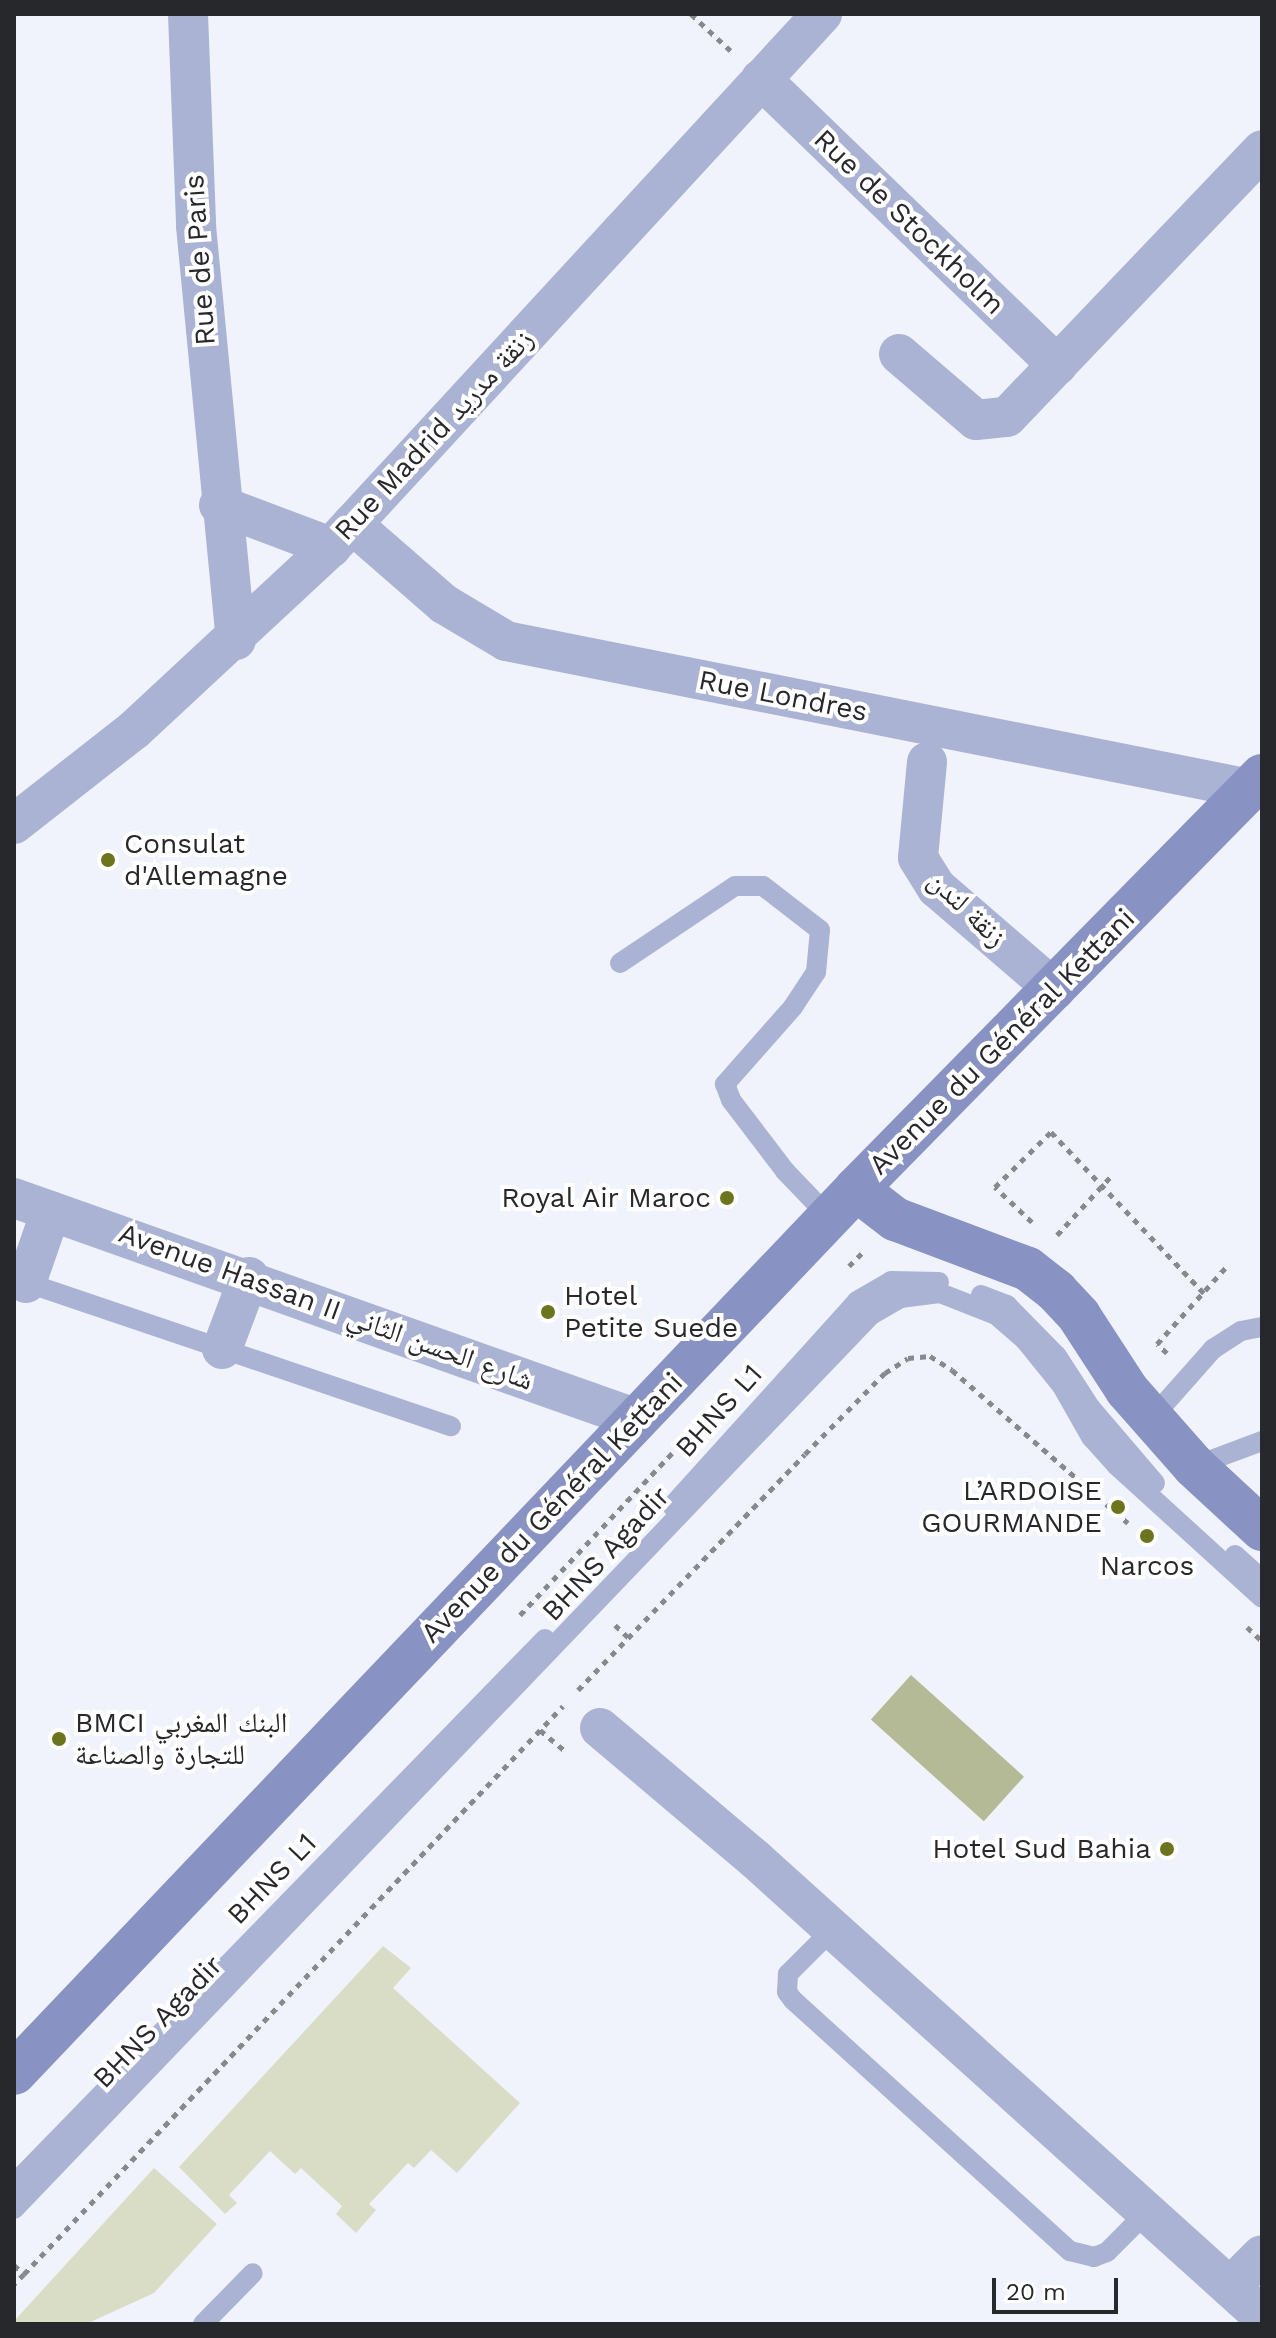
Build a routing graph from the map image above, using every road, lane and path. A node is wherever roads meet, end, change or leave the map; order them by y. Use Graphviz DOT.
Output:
graph roads {
  1 [pos="188,14"];
  2 [pos="691,14"];
  3 [pos="822,14"];
  4 [pos="761,79"];
  5 [pos="1262,150"];
  6 [pos="899,354"];
  7 [pos="1057,365"];
  8 [pos="219,505"];
  9 [pos="342,536"];
  10 [pos="236,640"];
  11 [pos="927,762"];
  12 [pos="1256,783"];
  13 [pos="14,824"];
  14 [pos="620,963"];
  15 [pos="1055,990"];
  16 [pos="1114,1173"];
  17 [pos="1105,1184"];
  18 [pos="14,1198"];
  19 [pos="843,1204"];
  20 [pos="51,1211"];
  21 [pos="1041,1230"];
  22 [pos="1052,1240"];
  23 [pos="1226,1267"];
  24 [pos="249,1277"];
  25 [pos="20,1281"];
  26 [pos="1204,1293"];
  27 [pos="1262,1327"];
  28 [pos="222,1349"];
  29 [pos="1192,1374"];
  30 [pos="637,1419"];
  31 [pos="1151,1419"];
  32 [pos="451,1426"];
  33 [pos="1262,1441"];
  34 [pos="1194,1466"];
  35 [pos="1131,1526"];
  36 [pos="1262,1529"];
  37 [pos="1262,1579"];
  38 [pos="1262,1598"];
  39 [pos="1238,1620"];
  40 [pos="1262,1641"];
  41 [pos="600,1728"];
  42 [pos="833,1929"];
  43 [pos="14,2073"];
  44 [pos="14,2184"];
  45 [pos="14,2209"];
  46 [pos="1147,2212"];
  47 [pos="1262,2255"];
  48 [pos="14,2265"];
  49 [pos="253,2273"];
  50 [pos="24,2274"];
  51 [pos="14,2284"];
  52 [pos="1230,2287"];
  53 [pos="1262,2316"];
  54 [pos="203,2324"];
  1 -- 8 [label="street, Rue de Paris"];
  2 -- 4 [label="path"];
  3 -- 4 [label="street, Rue Madrid زنقة مدريد"];
  4 -- 7 [label="street, Rue de Stockholm"];
  4 -- 9 [label="street, Rue Madrid زنقة مدريد"];
  5 -- 7 [label="street"];
  6 -- 7 [label="street"];
  8 -- 9 [label="street"];
  8 -- 10 [label="street, Rue de Paris"];
  9 -- 10 [label="street, Rue Madrid زنقة مدريد"];
  9 -- 12 [label="street, Rue Londres"];
  10 -- 13 [label="street, Rue Madrid زنقة مدريد"];
  11 -- 15 [label="street, زنقة لندن"];
  12 -- 15 [label="street, Avenue du Général Kettani"];
  14 -- 19 [label="lane"];
  15 -- 19 [label="street, Avenue du Général Kettani"];
  16 -- 17 [label="path"];
  17 -- 21 [label="path"];
  17 -- 22 [label="path"];
  17 -- 26 [label="path"];
  18 -- 20 [label="street, Avenue Hassan II شارع الحسن الثاني"];
  19 -- 30 [label="street, Avenue du Général Kettani"];
  19 -- 31 [label="street"];
  20 -- 24 [label="street, Avenue Hassan II شارع الحسن الثاني"];
  20 -- 25 [label="street"];
  23 -- 26 [label="path"];
  24 -- 28 [label="street"];
  24 -- 30 [label="street, Avenue Hassan II شارع الحسن الثاني"];
  25 -- 28 [label="lane"];
  26 -- 29 [label="path"];
  27 -- 29 [label="lane"];
  28 -- 32 [label="lane"];
  29 -- 31 [label="lane"];
  30 -- 43 [label="street, Avenue du Général Kettani"];
  31 -- 34 [label="street"];
  33 -- 34 [label="lane"];
  34 -- 36 [label="street"];
  35 -- 50 [label="path"];
  37 -- 44 [label="lane, BHNS L1"];
  38 -- 45 [label="lane, BHNS Agadir"];
  39 -- 40 [label="path"];
  41 -- 42 [label="street"];
  42 -- 46 [label="street"];
  42 -- 46 [label="lane"];
  46 -- 52 [label="street"];
  47 -- 52 [label="street"];
  48 -- 50 [label="path"];
  49 -- 54 [label="lane"];
  50 -- 51 [label="path"];
  52 -- 53 [label="street"];
}
